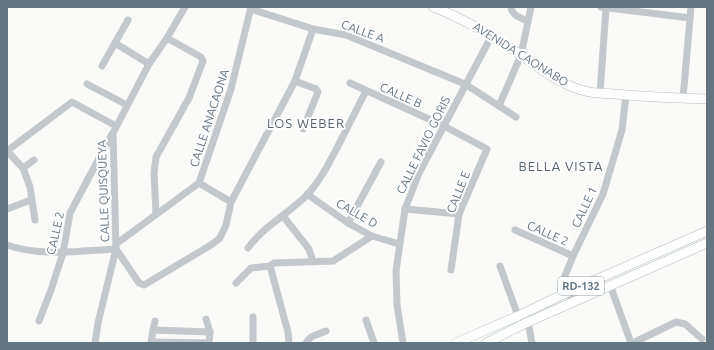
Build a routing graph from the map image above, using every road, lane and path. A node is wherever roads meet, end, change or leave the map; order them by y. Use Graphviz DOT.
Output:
graph roads {
  1 [pos="185,7"];
  2 [pos="433,7"];
  3 [pos="511,7"];
  4 [pos="531,7"];
  5 [pos="603,7"];
  6 [pos="691,7"];
  7 [pos="251,8"];
  8 [pos="690,18"];
  9 [pos="128,20"];
  10 [pos="528,21"];
  11 [pos="313,29"];
  12 [pos="492,35"];
  13 [pos="167,38"];
  14 [pos="115,43"];
  15 [pos="521,55"];
  16 [pos="149,64"];
  17 [pos="102,66"];
  18 [pos="295,81"];
  19 [pos="350,83"];
  20 [pos="87,84"];
  21 [pos="465,84"];
  22 [pos="366,91"];
  23 [pos="600,93"];
  24 [pos="626,96"];
  25 [pos="683,98"];
  26 [pos="707,99"];
  27 [pos="127,105"];
  28 [pos="499,106"];
  29 [pos="516,117"];
  30 [pos="444,126"];
  31 [pos="303,129"];
  32 [pos="114,130"];
  33 [pos="486,147"];
  34 [pos="7,151"];
  35 [pos="34,160"];
  36 [pos="381,162"];
  37 [pos="23,168"];
  38 [pos="199,183"];
  39 [pos="307,194"];
  40 [pos="31,200"];
  41 [pos="231,202"];
  42 [pos="7,209"];
  43 [pos="405,209"];
  44 [pos="156,214"];
  45 [pos="458,214"];
  46 [pos="283,216"];
  47 [pos="35,220"];
  48 [pos="348,223"];
  49 [pos="515,230"];
  50 [pos="707,231"];
  51 [pos="372,236"];
  52 [pos="707,243"];
  53 [pos="399,244"];
  54 [pos="7,245"];
  55 [pos="116,246"];
  56 [pos="248,248"];
  57 [pos="63,253"];
  58 [pos="573,256"];
  59 [pos="313,262"];
  60 [pos="271,266"];
  61 [pos="500,266"];
  62 [pos="451,270"];
  63 [pos="236,283"];
  64 [pos="610,285"];
  65 [pos="568,292"];
  66 [pos="573,302"];
  67 [pos="518,316"];
  68 [pos="253,317"];
  69 [pos="206,319"];
  70 [pos="366,320"];
  71 [pos="39,321"];
  72 [pos="155,322"];
  73 [pos="528,322"];
  74 [pos="152,330"];
  75 [pos="326,331"];
  76 [pos="210,332"];
  77 [pos="702,339"];
  78 [pos="151,342"];
  79 [pos="95,343"];
  80 [pos="209,343"];
  81 [pos="253,343"];
  82 [pos="289,343"];
  83 [pos="306,343"];
  84 [pos="374,343"];
  85 [pos="403,343"];
  86 [pos="456,343"];
  87 [pos="486,343"];
  88 [pos="532,343"];
  89 [pos="632,343"];
  1 -- 13 [label="street, CALLE QUISQUEYA"];
  2 -- 12 [label="main road, AVENIDA CAONABO"];
  3 -- 10 [label="street"];
  4 -- 10 [label="street"];
  5 -- 8 [label="street"];
  5 -- 23 [label="street"];
  6 -- 8 [label="street"];
  7 -- 11 [label="street, CALLE A"];
  7 -- 38 [label="street, CALLE ANACAONA"];
  8 -- 25 [label="street"];
  9 -- 14 [label="street"];
  10 -- 15 [label="street"];
  11 -- 18 [label="street"];
  11 -- 21 [label="street, CALLE A"];
  12 -- 15 [label="main road, AVENIDA CAONABO"];
  12 -- 21 [label="street, CALLE FAVIO GORIS"];
  13 -- 16 [label="street, CALLE QUISQUEYA"];
  13 -- 44 [label="street"];
  14 -- 16 [label="street"];
  14 -- 17 [label="street"];
  15 -- 23 [label="main road, AVENIDA CAONABO"];
  15 -- 28 [label="street"];
  16 -- 27 [label="street, CALLE QUISQUEYA"];
  18 -- 31 [label="street"];
  18 -- 41 [label="street"];
  19 -- 22 [label="street, CALLE B"];
  20 -- 27 [label="street"];
  21 -- 28 [label="street, CALLE A"];
  21 -- 30 [label="street, CALLE FAVIO GORIS"];
  22 -- 30 [label="street, CALLE B"];
  22 -- 39 [label="street"];
  23 -- 24 [label="main road, AVENIDA CAONABO"];
  24 -- 25 [label="main road, AVENIDA CAONABO"];
  24 -- 58 [label="street, CALLE 1"];
  25 -- 26 [label="main road, AVENIDA CAONABO"];
  27 -- 32 [label="street, CALLE QUISQUEYA"];
  28 -- 29 [label="street, CALLE A"];
  30 -- 33 [label="street, CALLE B"];
  30 -- 43 [label="street, CALLE FAVIO GORIS"];
  32 -- 34 [label="street"];
  32 -- 55 [label="street, CALLE QUISQUEYA"];
  32 -- 57 [label="street, CALLE 2"];
  33 -- 45 [label="street, CALLE E"];
  34 -- 37 [label="street"];
  35 -- 37 [label="street"];
  36 -- 48 [label="street"];
  37 -- 40 [label="street"];
  38 -- 41 [label="street"];
  38 -- 44 [label="street, CALLE ANACAONA"];
  39 -- 46 [label="street"];
  39 -- 48 [label="street, CALLE D"];
  40 -- 42 [label="street"];
  40 -- 47 [label="street"];
  41 -- 55 [label="street"];
  43 -- 45 [label="street"];
  43 -- 53 [label="street, CALLE FAVIO GORIS"];
  44 -- 55 [label="street, CALLE ANACAONA"];
  45 -- 62 [label="street, CALLE E"];
  46 -- 56 [label="street"];
  46 -- 59 [label="street"];
  48 -- 51 [label="street, CALLE D"];
  49 -- 58 [label="street, CALLE 2"];
  50 -- 65 [label="main road, RD-132"];
  51 -- 53 [label="street, CALLE D"];
  51 -- 59 [label="street"];
  52 -- 64 [label="main road, RD-132"];
  53 -- 85 [label="street, CALLE FAVIO GORIS"];
  54 -- 57 [label="street"];
  55 -- 57 [label="street"];
  55 -- 79 [label="street, CALLE QUISQUEYA"];
  57 -- 71 [label="street, CALLE 2"];
  58 -- 65 [label="street, CALLE 1"];
  59 -- 60 [label="street"];
  60 -- 63 [label="street"];
  60 -- 82 [label="street"];
  61 -- 67 [label="street"];
  64 -- 66 [label="main road, RD-132"];
  64 -- 89 [label="street"];
  65 -- 66 [label="street, CALLE 1"];
  65 -- 67 [label="main road, RD-132"];
  66 -- 73 [label="main road, RD-132"];
  67 -- 86 [label="main road, RD-132"];
  68 -- 81 [label="street"];
  69 -- 76 [label="street"];
  70 -- 84 [label="street"];
  72 -- 74 [label="street"];
  73 -- 87 [label="main road, RD-132"];
  73 -- 88 [label="street"];
  74 -- 76 [label="street"];
  74 -- 78 [label="street"];
  75 -- 83 [label="street"];
  76 -- 80 [label="street"];
  77 -- 89 [label="street"];
  78 -- 80 [label="street"];
}
